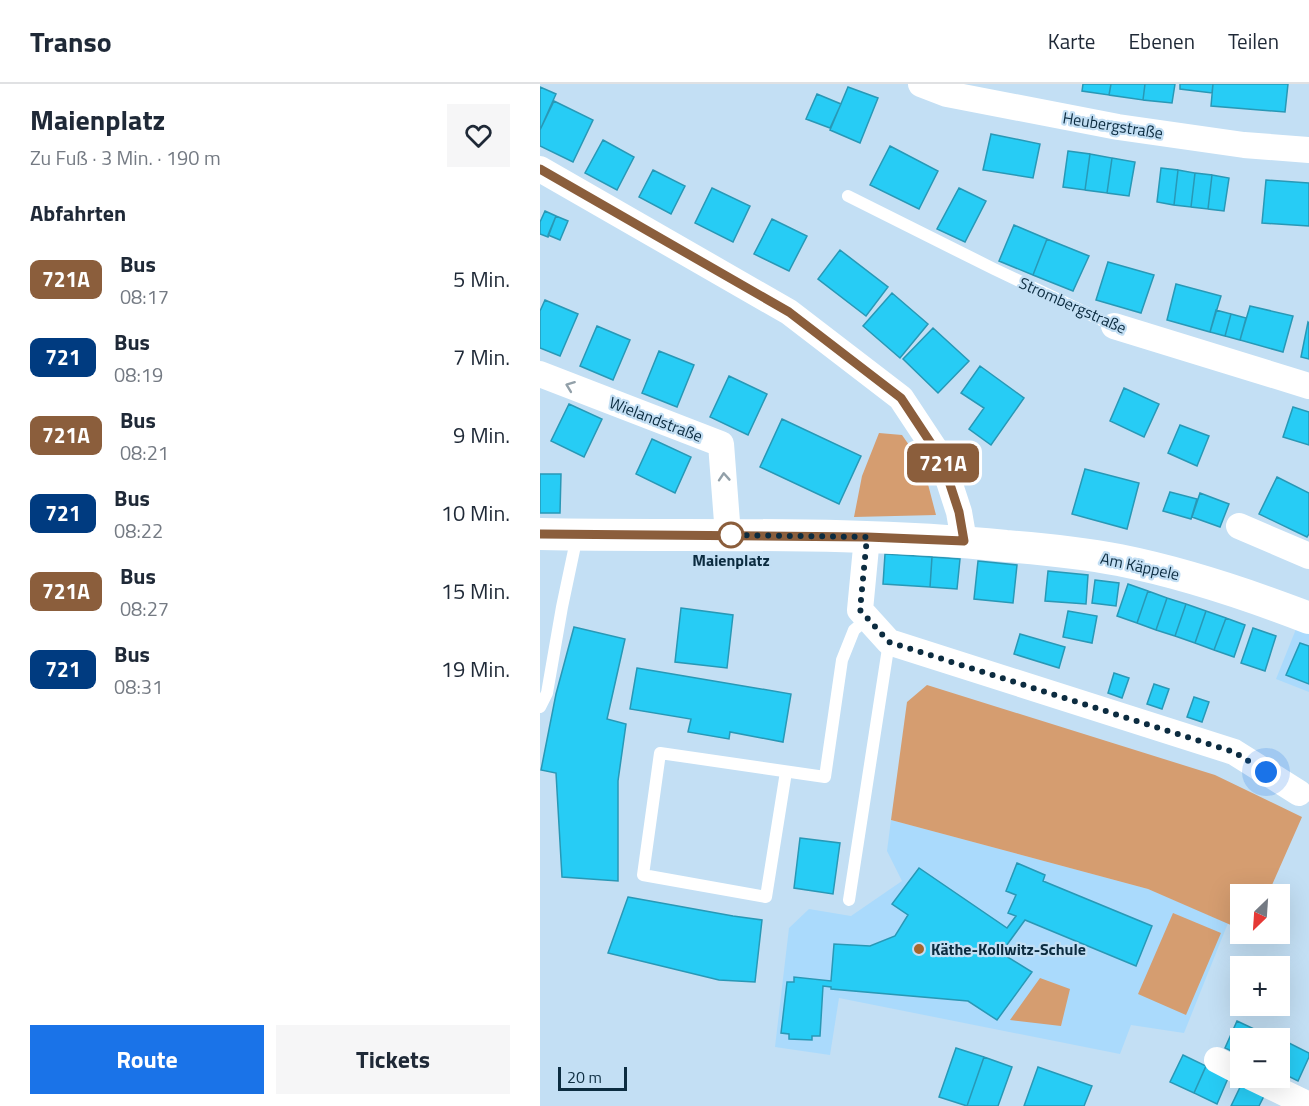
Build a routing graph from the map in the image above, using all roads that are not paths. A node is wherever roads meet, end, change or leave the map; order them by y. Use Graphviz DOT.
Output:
graph roads {
  1 [pos="921,84"];
  2 [pos="1309,150"];
  3 [pos="540,169"];
  4 [pos="848,196"];
  5 [pos="1114,326"];
  6 [pos="540,374"];
  7 [pos="1309,386"];
  8 [pos="1239,526"];
  9 [pos="540,534"];
  10 [pos="578,535"];
  11 [pos="728,535"];
  12 [pos="867,537"];
  13 [pos="964,541"];
  14 [pos="1309,556"];
  15 [pos="1309,618"];
  16 [pos="867,619"];
  17 [pos="889,642"];
  18 [pos="540,708"];
  19 [pos="786,771"];
  20 [pos="1299,793"];
  21 [pos="849,900"];
  22 [pos="1216,1060"];
  23 [pos="1230,1067"];
  24 [pos="1274,1088"];
  25 [pos="1309,1105"];
  1 -- 2 [label="street, Heubergstraße"];
  3 -- 13 [label="street"];
  4 -- 5 [label="lane, Strombergstraße"];
  5 -- 7 [label="street, Strombergstraße"];
  11 -- 6 [label="street, Wielandstraße, one-way"];
  8 -- 14 [label="street"];
  9 -- 10 [label="street, Am Käppele"];
  10 -- 11 [label="street, Am Käppele"];
  10 -- 18 [label="lane"];
  11 -- 12 [label="street, Am Käppele"];
  12 -- 13 [label="street, Am Käppele"];
  12 -- 16 [label="street"];
  13 -- 15 [label="street, Am Käppele"];
  16 -- 17 [label="street"];
  16 -- 19 [label="lane"];
  17 -- 20 [label="street"];
  17 -- 21 [label="lane"];
  19 -- 19 [label="lane"];
  22 -- 23 [label="street"];
  24 -- 25 [label="street"];
}
